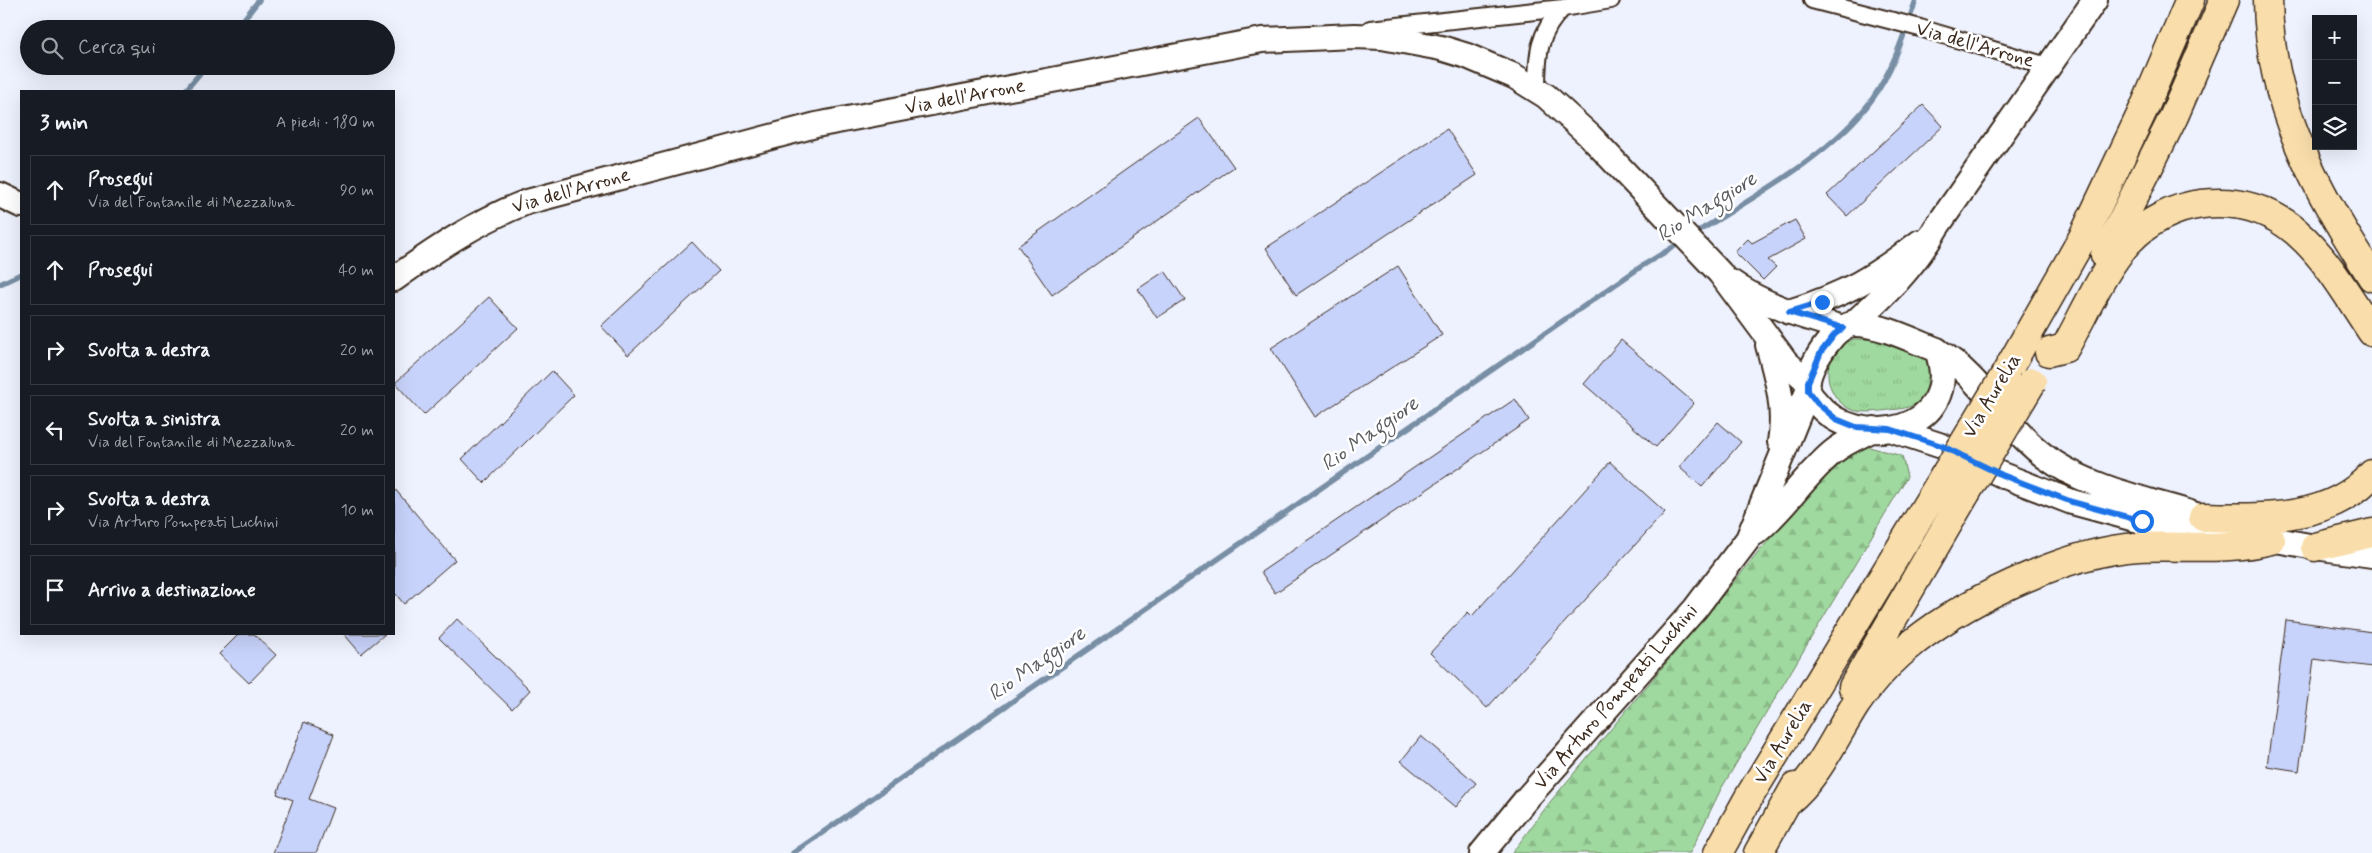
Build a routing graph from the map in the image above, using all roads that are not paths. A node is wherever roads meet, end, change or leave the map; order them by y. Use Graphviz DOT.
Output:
graph roads {
  1 [pos="1611,0"];
  2 [pos="1812,0"];
  3 [pos="2095,0"];
  4 [pos="2190,0"];
  5 [pos="2224,0"];
  6 [pos="2268,0"];
  7 [pos="1563,8"];
  8 [pos="1301,38"];
  9 [pos="2050,67"];
  10 [pos="1537,89"];
  11 [pos="0,195"];
  12 [pos="20,205"];
  13 [pos="1936,228"];
  14 [pos="1717,269"];
  15 [pos="2372,277"];
  16 [pos="395,278"];
  17 [pos="1789,312"];
  18 [pos="1848,326"];
  19 [pos="2372,332"];
  20 [pos="1765,334"];
  21 [pos="1937,350"];
  22 [pos="2049,352"];
  23 [pos="1808,387"];
  24 [pos="1882,429"];
  25 [pos="2372,474"];
  26 [pos="1772,482"];
  27 [pos="2203,517"];
  28 [pos="2227,531"];
  29 [pos="2372,533"];
  30 [pos="1748,539"];
  31 [pos="2271,540"];
  32 [pos="2315,548"];
  33 [pos="2372,555"];
  34 [pos="1787,802"];
  35 [pos="1482,853"];
  36 [pos="1718,853"];
  37 [pos="1758,853"];
  1 -- 7 [label="street, Via dell'Arrone"];
  2 -- 9 [label="street, Via dell'Arrone"];
  3 -- 9 [label="street"];
  4 -- 36 [label="highway, Via Aurelia, bridge"];
  5 -- 22 [label="highway, Via Aurelia"];
  6 -- 15 [label="highway"];
  7 -- 8 [label="street, Via dell'Arrone"];
  7 -- 10 [label="street"];
  8 -- 10 [label="street"];
  8 -- 16 [label="street, Via dell'Arrone"];
  9 -- 13 [label="street"];
  10 -- 14 [label="street"];
  11 -- 12 [label="street"];
  13 -- 17 [label="street"];
  13 -- 18 [label="street"];
  14 -- 17 [label="street"];
  14 -- 20 [label="street"];
  17 -- 18 [label="street"];
  18 -- 21 [label="street"];
  18 -- 23 [label="street"];
  19 -- 22 [label="highway"];
  20 -- 23 [label="street"];
  20 -- 26 [label="street, Via Arturo Pompeati Luchini"];
  21 -- 24 [label="street"];
  21 -- 27 [label="street"];
  22 -- 34 [label="highway, Via Aurelia, bridge"];
  23 -- 24 [label="street"];
  23 -- 26 [label="street, Via Arturo Pompeati Luchini"];
  24 -- 28 [label="street"];
  24 -- 30 [label="street, Via Arturo Pompeati Luchini"];
  25 -- 27 [label="highway"];
  26 -- 30 [label="street, Via Arturo Pompeati Luchini"];
  27 -- 28 [label="street"];
  28 -- 31 [label="street"];
  29 -- 32 [label="highway"];
  30 -- 35 [label="street, Via Arturo Pompeati Luchini"];
  31 -- 32 [label="street"];
  31 -- 34 [label="highway"];
  32 -- 33 [label="street"];
  34 -- 37 [label="highway, Via Aurelia"];
}
